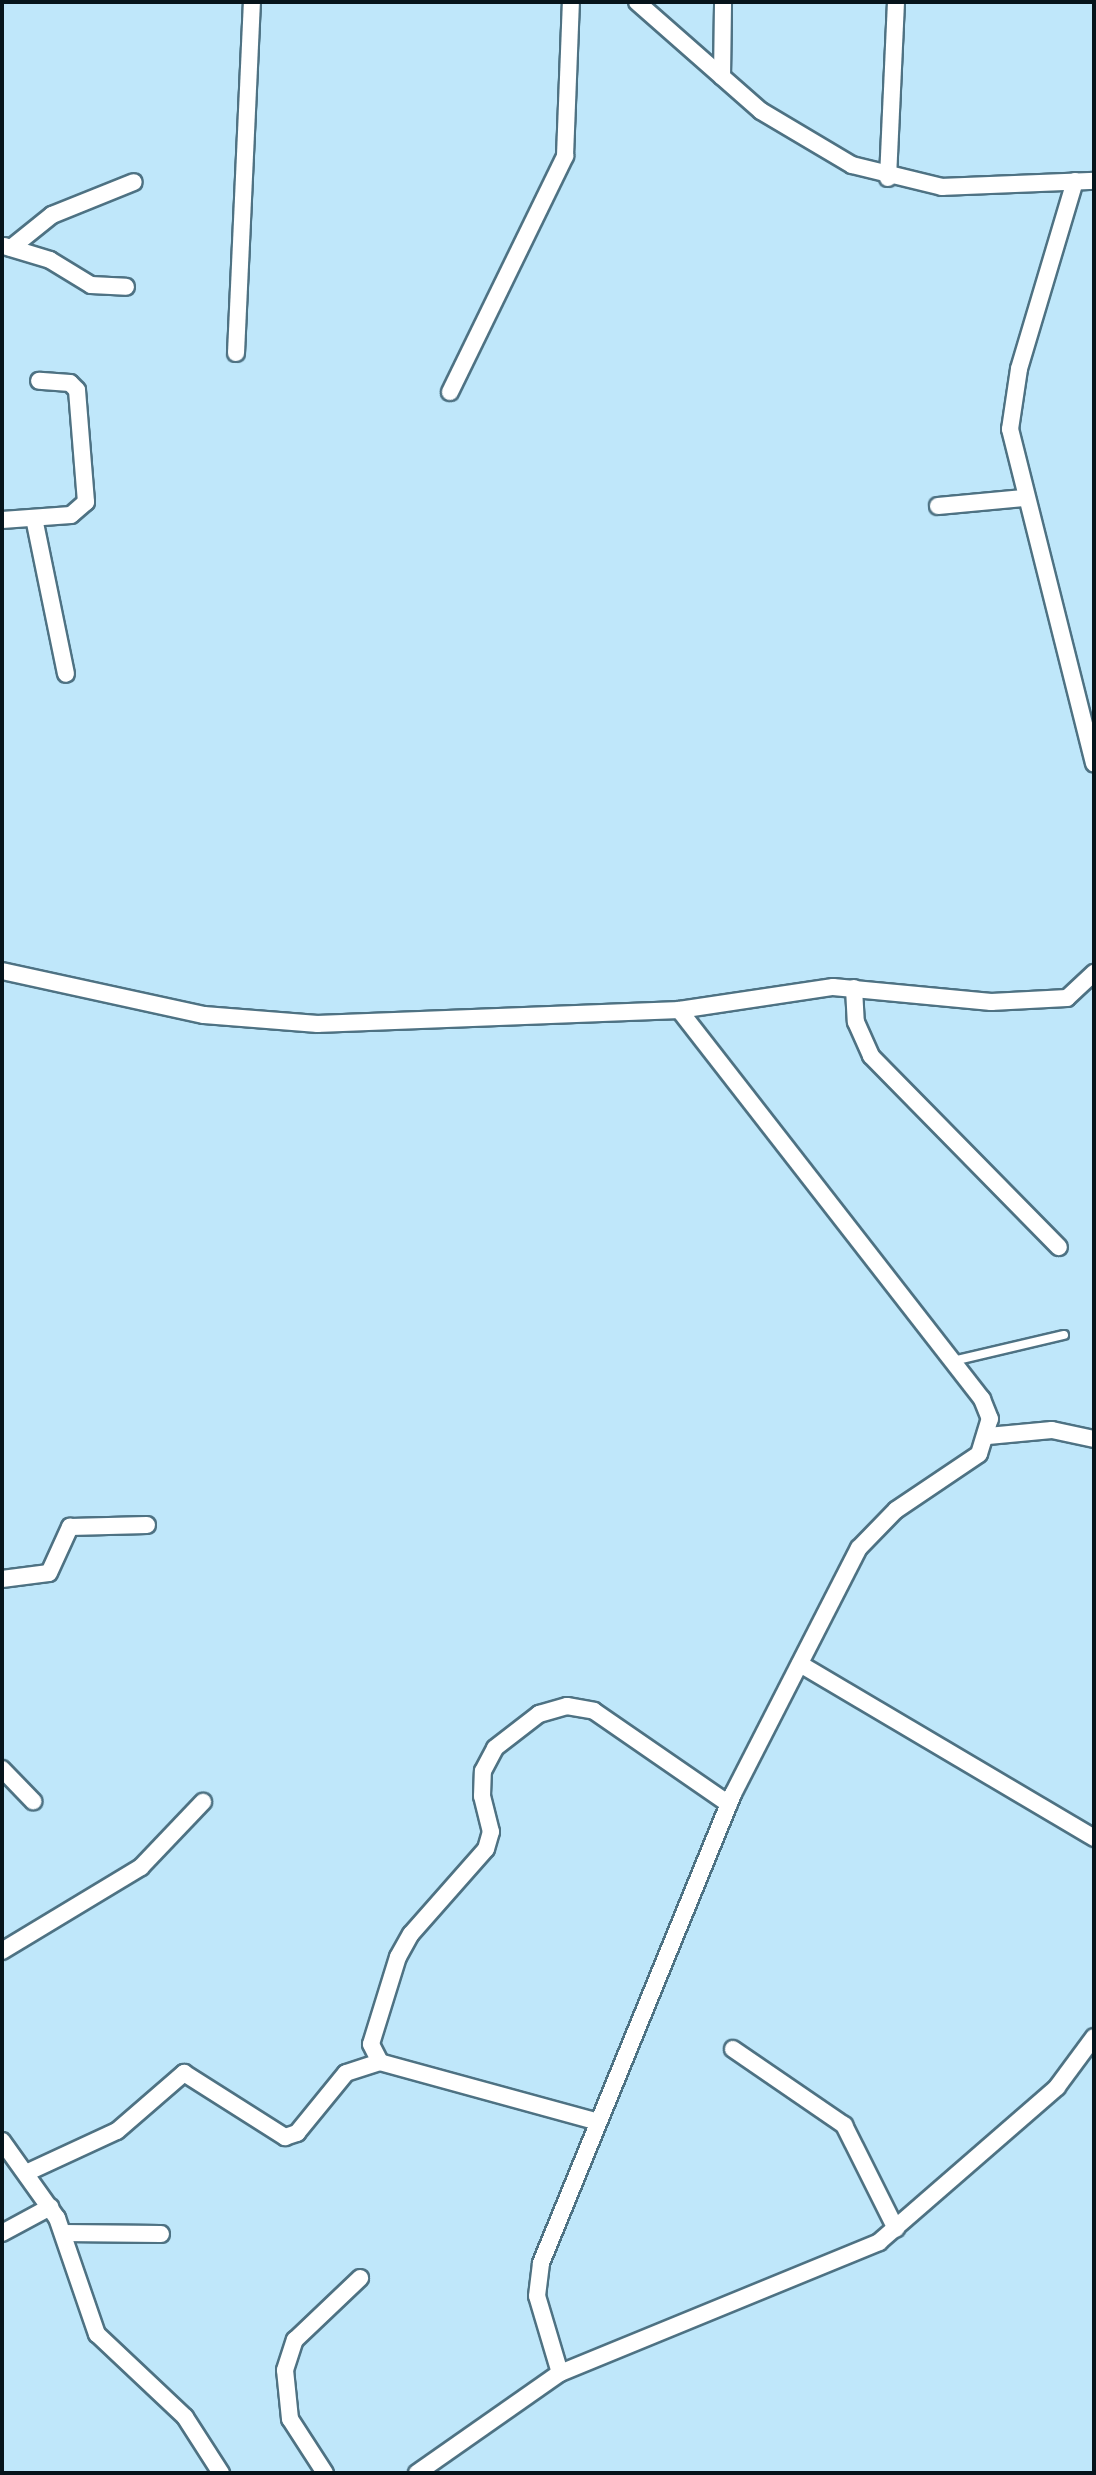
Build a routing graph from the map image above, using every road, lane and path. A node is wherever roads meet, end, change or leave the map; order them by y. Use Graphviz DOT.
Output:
graph roads {
  1 [pos="252,2"];
  2 [pos="572,2"];
  3 [pos="637,2"];
  4 [pos="723,2"];
  5 [pos="896,2"];
  6 [pos="722,77"];
  7 [pos="888,177"];
  8 [pos="1075,181"];
  9 [pos="1094,181"];
  10 [pos="134,182"];
  11 [pos="7,247"];
  12 [pos="126,287"];
  13 [pos="236,354"];
  14 [pos="39,380"];
  15 [pos="450,392"];
  16 [pos="1024,498"];
  17 [pos="938,506"];
  18 [pos="34,518"];
  19 [pos="2,520"];
  20 [pos="66,674"];
  21 [pos="1094,764"];
  22 [pos="2,971"];
  23 [pos="1094,973"];
  24 [pos="854,988"];
  25 [pos="678,1010"];
  26 [pos="1059,1247"];
  27 [pos="1064,1335"];
  28 [pos="953,1362"];
  29 [pos="988,1436"];
  30 [pos="1094,1439"];
  31 [pos="146,1525"];
  32 [pos="2,1579"];
  33 [pos="800,1664"];
  34 [pos="2,1769"];
  35 [pos="33,1801"];
  36 [pos="203,1802"];
  37 [pos="729,1804"];
  38 [pos="1094,1838"];
  39 [pos="2,1951"];
  40 [pos="1094,2037"];
  41 [pos="733,2049"];
  42 [pos="380,2062"];
  43 [pos="595,2121"];
  44 [pos="2,2141"];
  45 [pos="26,2173"];
  46 [pos="50,2207"];
  47 [pos="895,2229"];
  48 [pos="2,2233"];
  49 [pos="64,2233"];
  50 [pos="161,2234"];
  51 [pos="360,2278"];
  52 [pos="561,2372"];
  53 [pos="221,2473"];
  54 [pos="325,2473"];
  55 [pos="417,2473"];
  1 -- 13 [label="street"];
  2 -- 15 [label="street"];
  3 -- 6 [label="street"];
  4 -- 6 [label="street"];
  5 -- 7 [label="street"];
  6 -- 7 [label="street"];
  7 -- 8 [label="street"];
  8 -- 9 [label="street"];
  8 -- 16 [label="street"];
  10 -- 11 [label="street"];
  11 -- 12 [label="street"];
  14 -- 18 [label="street"];
  16 -- 17 [label="street"];
  16 -- 21 [label="street"];
  18 -- 19 [label="street"];
  18 -- 20 [label="street"];
  22 -- 25 [label="street"];
  23 -- 24 [label="street"];
  24 -- 25 [label="street"];
  24 -- 26 [label="street"];
  25 -- 28 [label="street"];
  27 -- 28 [label="lane"];
  28 -- 29 [label="street"];
  29 -- 30 [label="street"];
  29 -- 33 [label="street"];
  31 -- 32 [label="street"];
  33 -- 37 [label="street"];
  33 -- 38 [label="street"];
  34 -- 35 [label="street"];
  36 -- 39 [label="street"];
  37 -- 42 [label="street"];
  37 -- 43 [label="street"];
  40 -- 47 [label="street"];
  41 -- 47 [label="street"];
  42 -- 43 [label="street"];
  42 -- 45 [label="street"];
  43 -- 52 [label="street"];
  44 -- 45 [label="street"];
  45 -- 46 [label="street"];
  46 -- 48 [label="street"];
  46 -- 49 [label="street"];
  47 -- 52 [label="street"];
  49 -- 50 [label="street"];
  49 -- 53 [label="street"];
  51 -- 54 [label="street"];
  52 -- 55 [label="street"];
}
